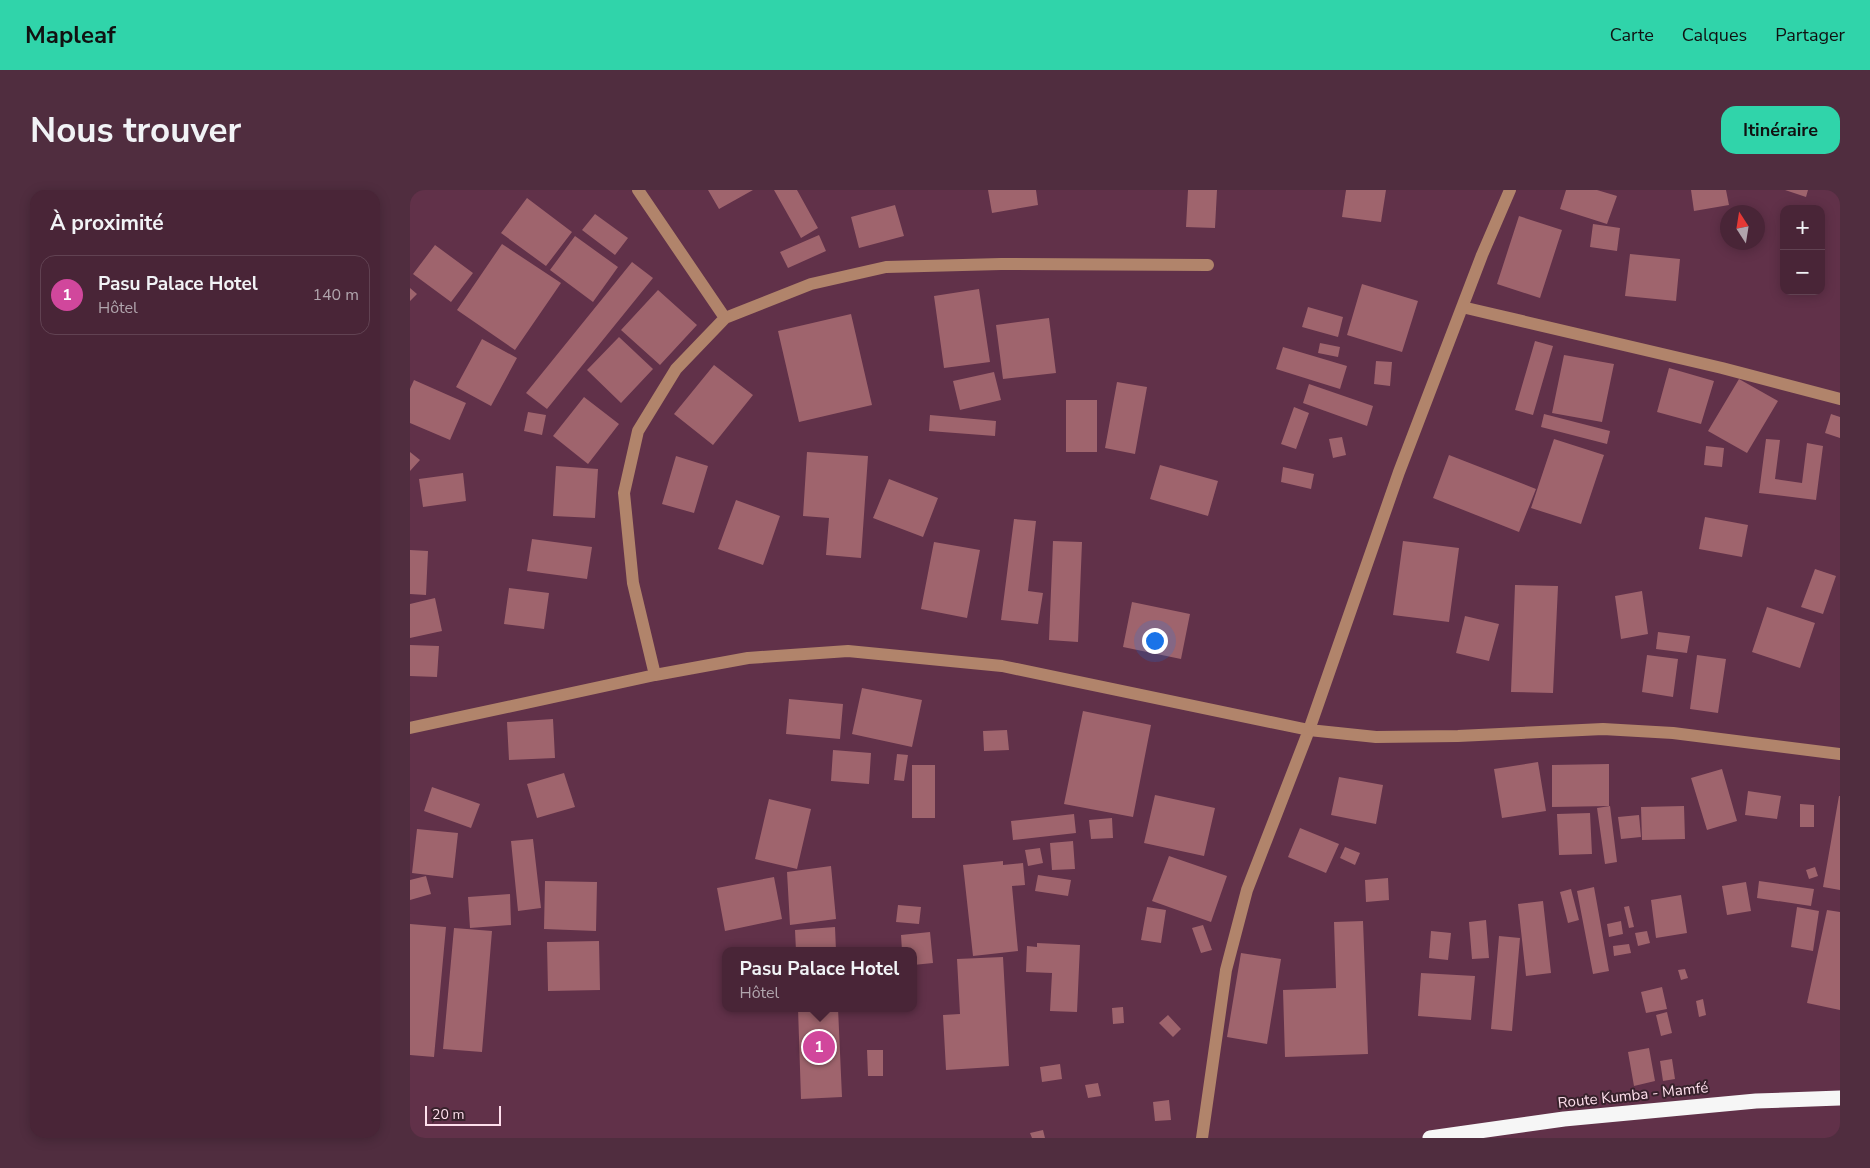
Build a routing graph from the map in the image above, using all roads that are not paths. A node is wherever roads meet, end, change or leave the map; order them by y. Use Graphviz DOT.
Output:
graph roads {
  1 [pos="638,190"];
  2 [pos="1510,190"];
  3 [pos="1208,265"];
  4 [pos="1462,306"];
  5 [pos="725,318"];
  6 [pos="1840,399"];
  7 [pos="655,675"];
  8 [pos="410,728"];
  9 [pos="1308,730"];
  10 [pos="1840,754"];
  11 [pos="1840,1098"];
  12 [pos="1202,1138"];
  13 [pos="1430,1138"];
  1 -- 5 [label="street"];
  2 -- 4 [label="street"];
  3 -- 5 [label="street"];
  4 -- 6 [label="street"];
  4 -- 9 [label="street"];
  5 -- 7 [label="street"];
  7 -- 8 [label="street"];
  7 -- 9 [label="street"];
  9 -- 10 [label="street"];
  9 -- 12 [label="street"];
  11 -- 13 [label="highway, Route Kumba - Mamfé"];
}
